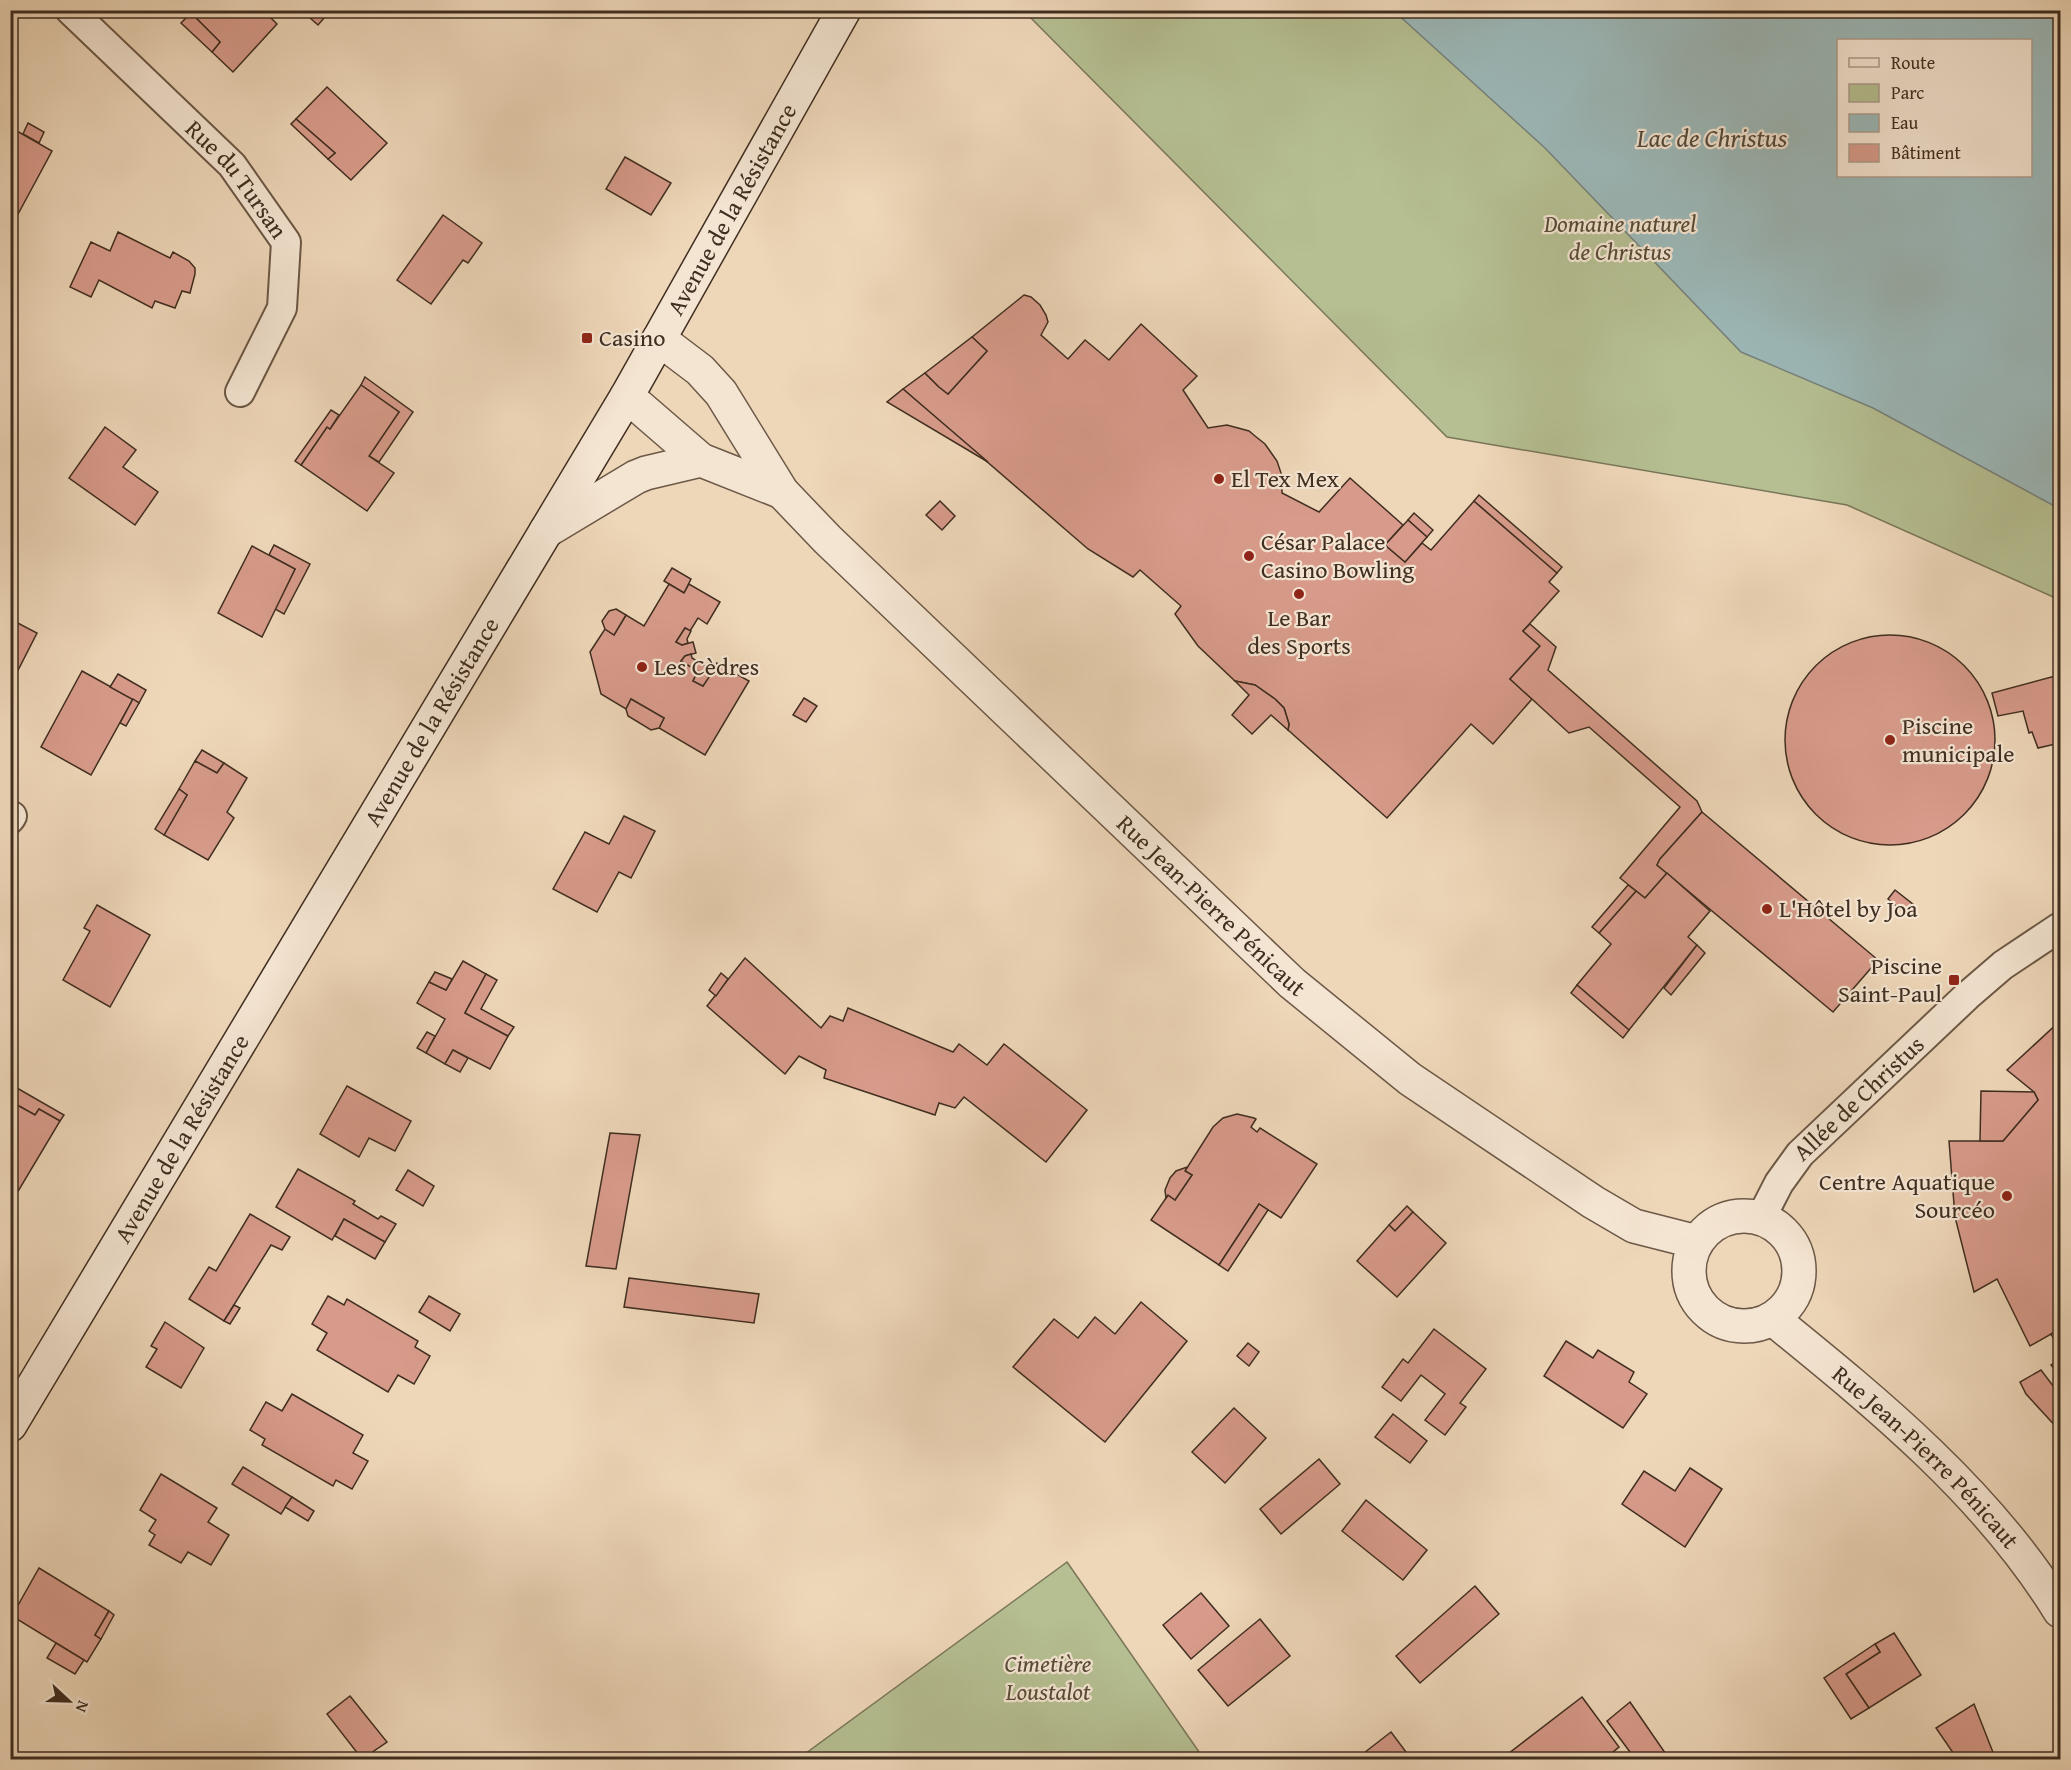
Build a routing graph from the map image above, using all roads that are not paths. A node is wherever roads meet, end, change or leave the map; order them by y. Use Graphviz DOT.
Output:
graph roads {
  1 [pos="70,10"];
  2 [pos="844,10"];
  3 [pos="659,339"];
  4 [pos="240,392"];
  5 [pos="627,396"];
  6 [pos="701,460"];
  7 [pos="782,492"];
  8 [pos="546,531"];
  9 [pos="2061,927"];
  10 [pos="1761,1218"];
  11 [pos="1697,1242"];
  12 [pos="1773,1319"];
  13 [pos="10,1425"];
  14 [pos="2061,1611"];
  1 -- 4 [label="street, Rue du Tursan"];
  2 -- 3 [label="street, Avenue de la Résistance"];
  3 -- 5 [label="street, Avenue de la Résistance"];
  3 -- 7 [label="street, Rue Jean-Pierre Pénicaut"];
  5 -- 6 [label="street, Rue Jean-Pierre Pénicaut"];
  5 -- 8 [label="street, Avenue de la Résistance"];
  6 -- 7 [label="street, Rue Jean-Pierre Pénicaut"];
  6 -- 8 [label="street"];
  7 -- 11 [label="street, Rue Jean-Pierre Pénicaut"];
  8 -- 13 [label="street, Avenue de la Résistance"];
  9 -- 10 [label="street, Allée de Christus"];
  10 -- 11 [label="street"];
  10 -- 12 [label="street"];
  11 -- 12 [label="street"];
  12 -- 14 [label="street, Rue Jean-Pierre Pénicaut"];
}
